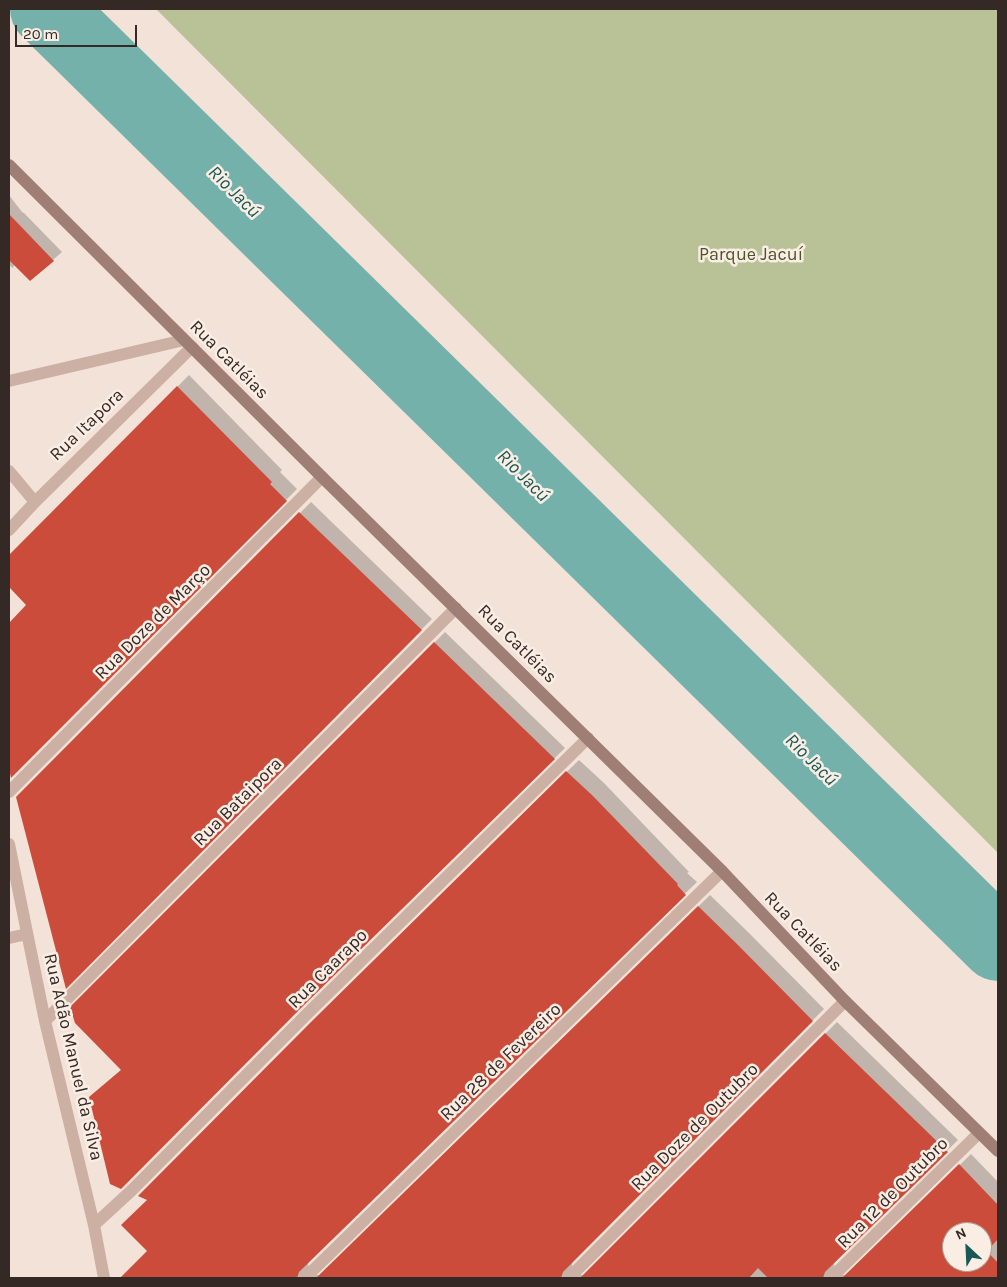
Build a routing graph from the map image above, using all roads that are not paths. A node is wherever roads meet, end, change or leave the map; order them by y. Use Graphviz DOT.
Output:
graph roads {
  1 [pos="9,165"];
  2 [pos="188,343"];
  3 [pos="9,381"];
  4 [pos="9,471"];
  5 [pos="322,477"];
  6 [pos="34,502"];
  7 [pos="9,530"];
  8 [pos="456,608"];
  9 [pos="588,738"];
  10 [pos="9,792"];
  11 [pos="9,844"];
  12 [pos="722,871"];
  13 [pos="28,934"];
  14 [pos="9,938"];
  15 [pos="845,1001"];
  16 [pos="45,1020"];
  17 [pos="979,1133"];
  18 [pos="998,1152"];
  19 [pos="94,1225"];
  20 [pos="104,1278"];
  21 [pos="305,1278"];
  22 [pos="568,1278"];
  23 [pos="831,1278"];
  1 -- 2 [label="street, Rua Catléias"];
  2 -- 3 [label="street"];
  2 -- 5 [label="street, Rua Catléias"];
  2 -- 6 [label="street, Rua Itapora"];
  4 -- 6 [label="street"];
  5 -- 8 [label="street, Rua Catléias"];
  5 -- 10 [label="street, Rua Doze de Março"];
  6 -- 7 [label="street, Rua Itapora"];
  8 -- 9 [label="street, Rua Catléias"];
  8 -- 16 [label="street, Rua Bataipora"];
  9 -- 12 [label="street, Rua Catléias"];
  9 -- 19 [label="street, Rua Caarapo"];
  11 -- 13 [label="street, Rua Adão Manuel da Silva"];
  12 -- 15 [label="street, Rua Catléias"];
  12 -- 21 [label="street, Rua 28 de Fevereiro"];
  13 -- 14 [label="street"];
  13 -- 16 [label="street, Rua Adão Manuel da Silva"];
  15 -- 17 [label="street, Rua Catléias"];
  15 -- 22 [label="street, Rua Doze de Outubro"];
  16 -- 19 [label="street, Rua Adão Manuel da Silva"];
  17 -- 18 [label="street, Rua Catléias"];
  17 -- 23 [label="street, Rua 12 de Outubro"];
  19 -- 20 [label="street, Rua Adão Manuel da Silva"];
}
